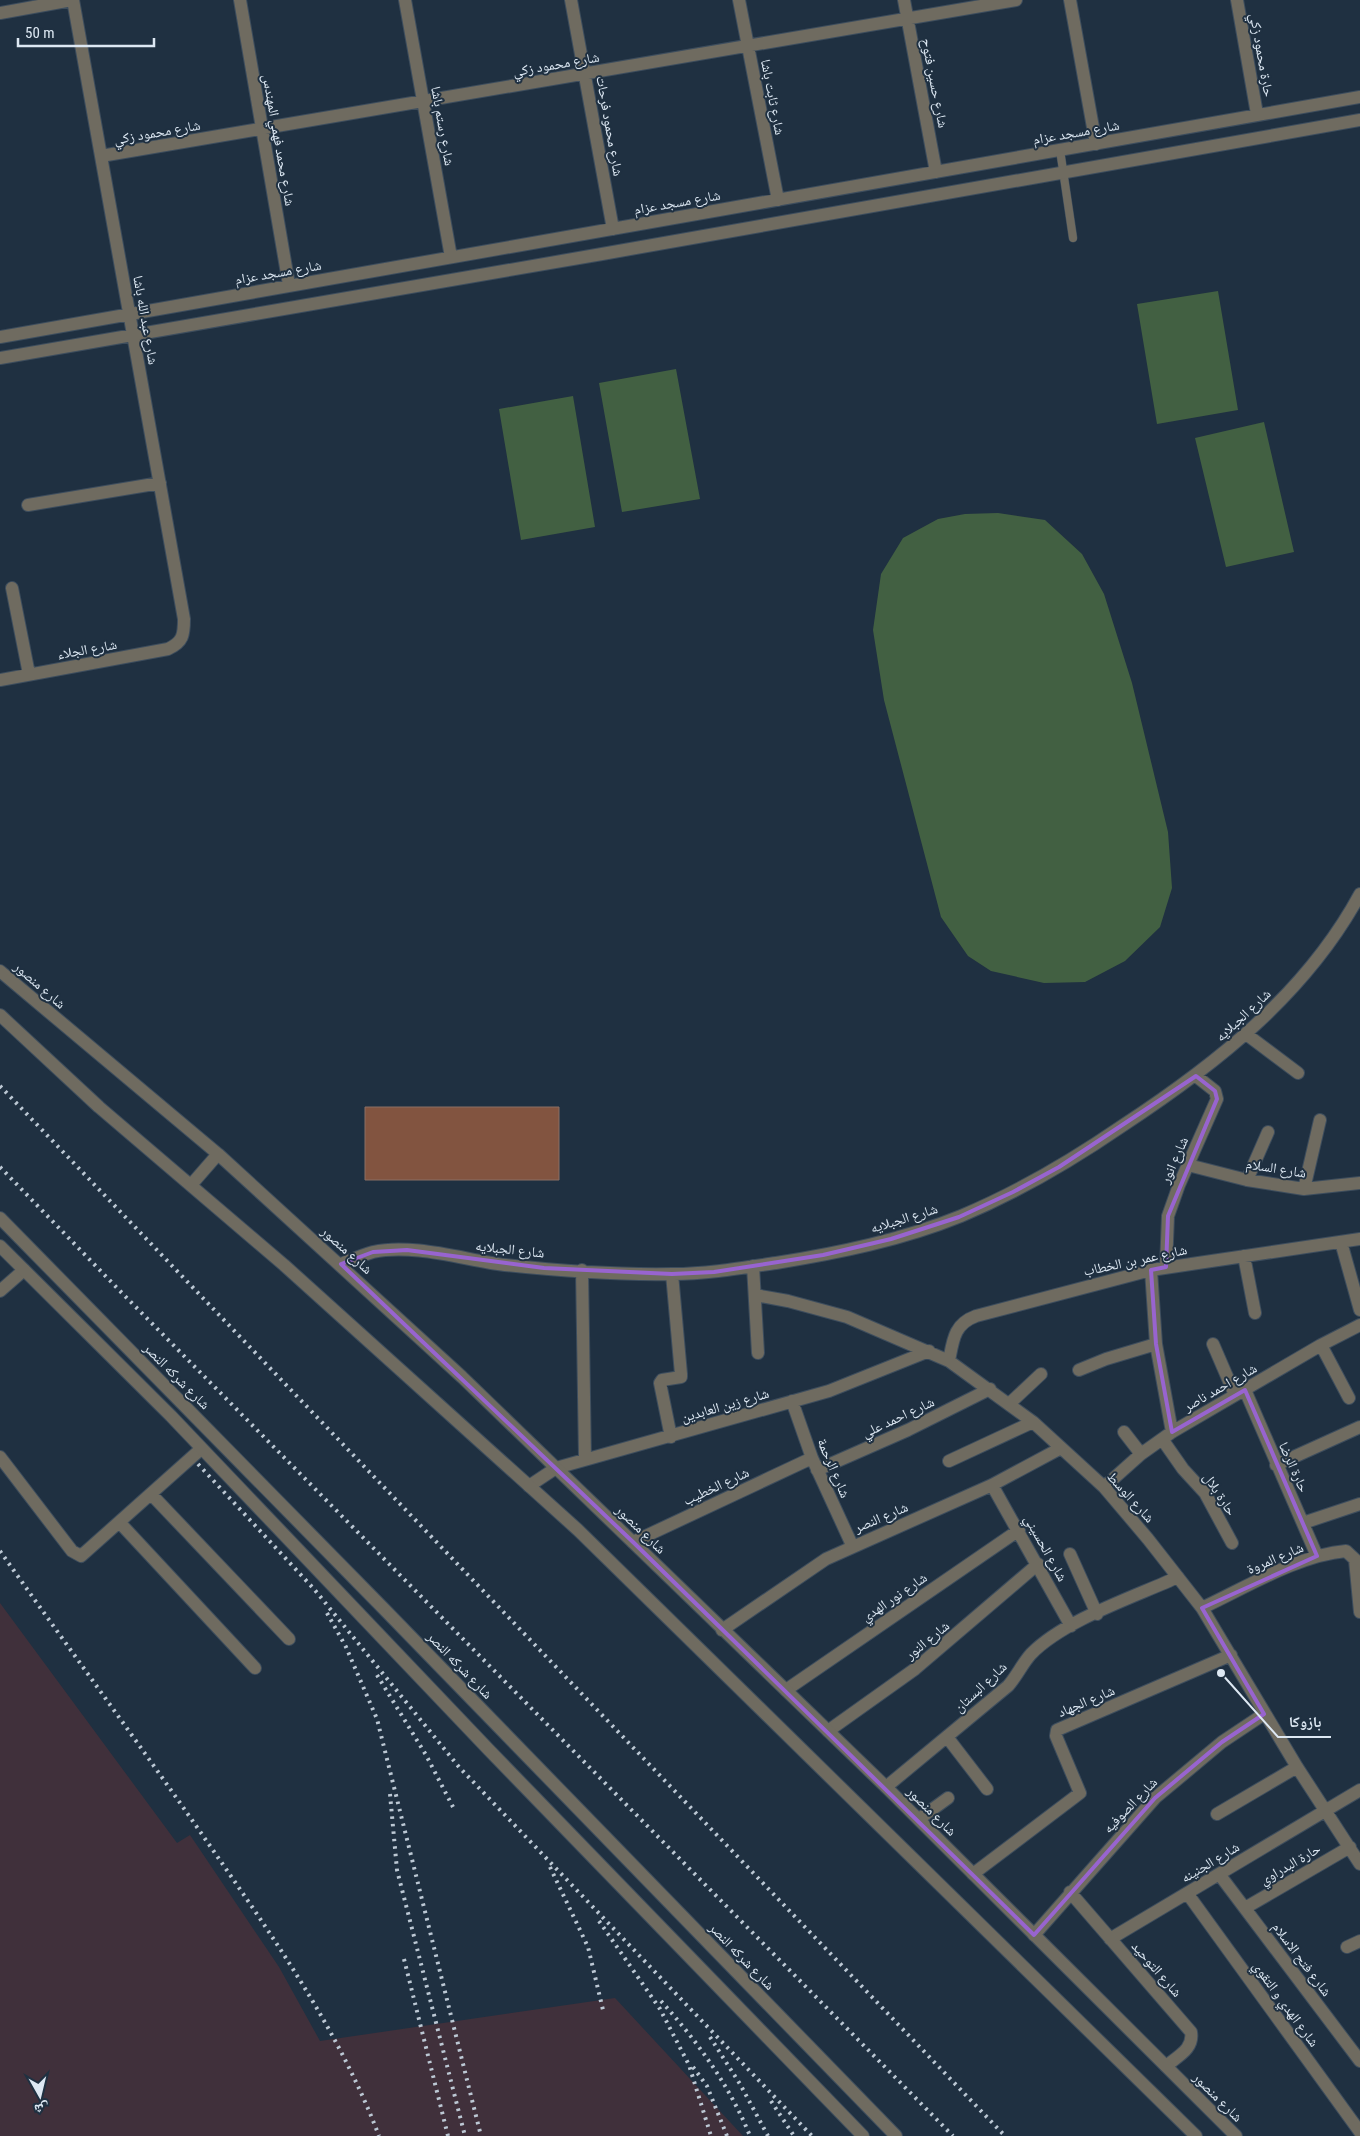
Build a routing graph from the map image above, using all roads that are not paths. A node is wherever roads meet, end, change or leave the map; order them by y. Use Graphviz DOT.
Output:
graph roads {
  1 [pos="73,0"];
  2 [pos="240,0"];
  3 [pos="405,0"];
  4 [pos="571,0"];
  5 [pos="739,0"];
  6 [pos="904,0"];
  7 [pos="1016,0"];
  8 [pos="1070,0"];
  9 [pos="1237,0"];
  10 [pos="0,13"];
  11 [pos="907,19"];
  12 [pos="747,46"];
  13 [pos="584,74"];
  14 [pos="1360,97"];
  15 [pos="424,102"];
  16 [pos="1257,114"];
  17 [pos="1360,120"];
  18 [pos="262,129"];
  19 [pos="1096,144"];
  20 [pos="1060,150"];
  21 [pos="101,156"];
  22 [pos="936,172"];
  23 [pos="1063,173"];
  24 [pos="778,200"];
  25 [pos="613,229"];
  26 [pos="1073,238"];
  27 [pos="451,257"];
  28 [pos="289,285"];
  29 [pos="130,314"];
  30 [pos="134,334"];
  31 [pos="0,337"];
  32 [pos="0,358"];
  33 [pos="160,483"];
  34 [pos="28,506"];
  35 [pos="12,588"];
  36 [pos="179,644"];
  37 [pos="29,674"];
  38 [pos="0,680"];
  39 [pos="1360,894"];
  40 [pos="0,971"];
  41 [pos="0,1015"];
  42 [pos="1246,1034"];
  43 [pos="1298,1073"];
  44 [pos="1196,1076"];
  45 [pos="1320,1120"];
  46 [pos="1268,1132"];
  47 [pos="218,1154"];
  48 [pos="1188,1165"];
  49 [pos="1247,1180"];
  50 [pos="1360,1183"];
  51 [pos="191,1185"];
  52 [pos="1304,1189"];
  53 [pos="0,1218"];
  54 [pos="1360,1239"];
  55 [pos="1341,1242"];
  56 [pos="0,1246"];
  57 [pos="1244,1256"];
  58 [pos="341,1264"];
  59 [pos="754,1266"];
  60 [pos="1166,1267"];
  61 [pos="24,1270"];
  62 [pos="582,1270"];
  63 [pos="1151,1270"];
  64 [pos="672,1274"];
  65 [pos="0,1291"];
  66 [pos="755,1295"];
  67 [pos="1360,1310"];
  68 [pos="1255,1313"];
  69 [pos="1360,1325"];
  70 [pos="1156,1344"];
  71 [pos="1213,1344"];
  72 [pos="1321,1345"];
  73 [pos="929,1351"];
  74 [pos="758,1353"];
  75 [pos="949,1361"];
  76 [pos="1079,1370"];
  77 [pos="1041,1374"];
  78 [pos="990,1389"];
  79 [pos="1240,1392"];
  80 [pos="1349,1398"];
  81 [pos="792,1401"];
  82 [pos="1009,1404"];
  83 [pos="1032,1422"];
  84 [pos="1360,1427"];
  85 [pos="1124,1432"];
  86 [pos="1167,1436"];
  87 [pos="671,1437"];
  88 [pos="1061,1448"];
  89 [pos="201,1449"];
  90 [pos="1141,1454"];
  91 [pos="0,1457"];
  92 [pos="585,1459"];
  93 [pos="949,1461"];
  94 [pos="815,1464"];
  95 [pos="1276,1465"];
  96 [pos="556,1468"];
  97 [pos="992,1485"];
  98 [pos="529,1486"];
  99 [pos="1104,1488"];
  100 [pos="151,1494"];
  101 [pos="1360,1504"];
  102 [pos="120,1523"];
  103 [pos="1303,1523"];
  104 [pos="1019,1530"];
  105 [pos="633,1542"];
  106 [pos="1232,1544"];
  107 [pos="852,1545"];
  108 [pos="1070,1554"];
  109 [pos="1317,1556"];
  110 [pos="1358,1562"];
  111 [pos="1038,1564"];
  112 [pos="1178,1577"];
  113 [pos="1202,1608"];
  114 [pos="1360,1612"];
  115 [pos="1097,1614"];
  116 [pos="1071,1626"];
  117 [pos="722,1630"];
  118 [pos="289,1638"];
  119 [pos="1231,1655"];
  120 [pos="256,1668"];
  121 [pos="786,1690"];
  122 [pos="1264,1714"];
  123 [pos="828,1731"];
  124 [pos="947,1737"];
  125 [pos="1297,1767"];
  126 [pos="886,1787"];
  127 [pos="987,1788"];
  128 [pos="1360,1790"];
  129 [pos="948,1798"];
  130 [pos="1325,1811"];
  131 [pos="1217,1814"];
  132 [pos="919,1819"];
  133 [pos="1350,1847"];
  134 [pos="1360,1864"];
  135 [pos="973,1874"];
  136 [pos="1219,1874"];
  137 [pos="1070,1892"];
  138 [pos="1187,1893"];
  139 [pos="1244,1908"];
  140 [pos="1034,1935"];
  141 [pos="1110,1938"];
  142 [pos="1360,1941"];
  143 [pos="1346,1947"];
  144 [pos="1360,2061"];
  145 [pos="1166,2066"];
  146 [pos="1360,2132"];
  147 [pos="863,2136"];
  148 [pos="896,2136"];
  149 [pos="1196,2136"];
  150 [pos="1236,2136"];
  1 -- 10 [label="street"];
  1 -- 21 [label="street, شارع عبد الله باشا"];
  2 -- 18 [label="street, شارع محمد فهمي المهندس"];
  3 -- 15 [label="street, شارع رستم باشا"];
  4 -- 13 [label="street, شارع محمود فرحات"];
  5 -- 12 [label="street, شارع ثابت باشا"];
  6 -- 11 [label="street, شارع حسين فتوح"];
  7 -- 11 [label="street, شارع محمود زكي"];
  8 -- 19 [label="street"];
  9 -- 16 [label="street, حارة محمود زكي"];
  11 -- 12 [label="street, شارع محمود زكي"];
  11 -- 22 [label="street, شارع حسين فتوح"];
  12 -- 13 [label="street, شارع محمود زكي"];
  12 -- 24 [label="street, شارع ثابت باشا"];
  13 -- 15 [label="street, شارع محمود زكي"];
  13 -- 25 [label="street, شارع محمود فرحات"];
  14 -- 16 [label="street, شارع مسجد عزام"];
  15 -- 18 [label="street, شارع محمود زكي"];
  15 -- 27 [label="street, شارع رستم باشا"];
  16 -- 19 [label="street, شارع مسجد عزام"];
  17 -- 23 [label="street"];
  18 -- 21 [label="street, شارع محمود زكي"];
  18 -- 28 [label="street, شارع محمد فهمي المهندس"];
  19 -- 20 [label="street, شارع مسجد عزام"];
  20 -- 22 [label="street, شارع مسجد عزام"];
  20 -- 23 [label="lane"];
  21 -- 29 [label="street, شارع عبد الله باشا"];
  22 -- 24 [label="street, شارع مسجد عزام"];
  23 -- 26 [label="lane"];
  23 -- 30 [label="street"];
  24 -- 25 [label="street, شارع مسجد عزام"];
  25 -- 27 [label="street, شارع مسجد عزام"];
  27 -- 28 [label="street, شارع مسجد عزام"];
  28 -- 29 [label="street, شارع مسجد عزام"];
  29 -- 30 [label="street, شارع عبد الله باشا"];
  29 -- 31 [label="street, شارع مسجد عزام"];
  30 -- 32 [label="street"];
  30 -- 33 [label="street, شارع عبد الله باشا"];
  33 -- 34 [label="street"];
  33 -- 36 [label="street, شارع عبد الله باشا"];
  35 -- 37 [label="street"];
  36 -- 37 [label="street, شارع الجلاء"];
  37 -- 38 [label="street, شارع الجلاء"];
  39 -- 42 [label="street, شارع الجبلايه"];
  40 -- 47 [label="street, شارع منصور"];
  41 -- 51 [label="street"];
  42 -- 43 [label="street"];
  42 -- 44 [label="street, شارع الجبلايه"];
  44 -- 48 [label="street, شارع انور"];
  44 -- 59 [label="street, شارع الجبلايه"];
  45 -- 52 [label="street"];
  46 -- 49 [label="street"];
  47 -- 51 [label="street"];
  47 -- 58 [label="street, شارع منصور"];
  48 -- 49 [label="street, شارع السلام"];
  48 -- 60 [label="street, شارع انور"];
  49 -- 52 [label="street, شارع السلام"];
  50 -- 52 [label="street, شارع السلام"];
  51 -- 98 [label="street"];
  53 -- 148 [label="street, شارع شركه النصر"];
  54 -- 55 [label="street, شارع عمر بن الخطاب"];
  55 -- 57 [label="street, شارع عمر بن الخطاب"];
  55 -- 67 [label="street"];
  56 -- 61 [label="street"];
  57 -- 60 [label="street, شارع عمر بن الخطاب"];
  57 -- 68 [label="street"];
  58 -- 62 [label="street, شارع الجبلايه"];
  58 -- 96 [label="street, شارع منصور"];
  59 -- 64 [label="street, شارع الجبلايه"];
  59 -- 66 [label="street"];
  60 -- 63 [label="street, شارع عمر بن الخطاب"];
  61 -- 65 [label="street"];
  61 -- 89 [label="street"];
  62 -- 64 [label="street, شارع الجبلايه"];
  62 -- 92 [label="street"];
  63 -- 70 [label="street"];
  63 -- 75 [label="street, شارع عمر بن الخطاب"];
  64 -- 87 [label="street"];
  66 -- 73 [label="street, شارع الوسط"];
  66 -- 74 [label="street"];
  69 -- 72 [label="street, شارع احمد ناصر"];
  70 -- 76 [label="street"];
  70 -- 86 [label="street"];
  71 -- 79 [label="street, حارة الرضا"];
  72 -- 79 [label="street, شارع احمد ناصر"];
  72 -- 80 [label="street"];
  73 -- 75 [label="street, شارع الوسط"];
  73 -- 81 [label="street, شارع زين العابدين"];
  75 -- 78 [label="street, شارع الوسط"];
  77 -- 82 [label="street"];
  78 -- 82 [label="street, شارع الوسط"];
  78 -- 94 [label="street, شارع احمد علي"];
  79 -- 86 [label="street, شارع احمد ناصر"];
  79 -- 95 [label="street, حارة الرضا"];
  81 -- 87 [label="street, شارع زين العابدين"];
  81 -- 94 [label="street, شارع الرحمة"];
  82 -- 83 [label="street, شارع الوسط"];
  83 -- 88 [label="street, شارع الوسط"];
  83 -- 93 [label="street"];
  84 -- 95 [label="street"];
  85 -- 90 [label="street"];
  86 -- 90 [label="street, شارع احمد ناصر"];
  86 -- 106 [label="street, حارة بلال"];
  87 -- 92 [label="street, شارع زين العابدين"];
  88 -- 97 [label="street, شارع النصر"];
  88 -- 99 [label="street, شارع الوسط"];
  89 -- 100 [label="street"];
  89 -- 147 [label="street"];
  90 -- 99 [label="street, شارع احمد ناصر"];
  91 -- 102 [label="street"];
  92 -- 96 [label="street, شارع زين العابدين"];
  94 -- 105 [label="street, شارع الخطيب"];
  94 -- 107 [label="street, شارع الرحمة"];
  95 -- 103 [label="street, حارة الرضا"];
  96 -- 98 [label="street, شارع زين العابدين"];
  96 -- 105 [label="street, شارع منصور"];
  97 -- 104 [label="street, شارع الحسيني"];
  97 -- 107 [label="street, شارع النصر"];
  98 -- 149 [label="street"];
  99 -- 112 [label="street, شارع الوسط"];
  100 -- 102 [label="street"];
  100 -- 118 [label="street"];
  101 -- 103 [label="street"];
  102 -- 120 [label="street"];
  103 -- 109 [label="street, حارة الرضا"];
  104 -- 111 [label="street, شارع الحسيني"];
  104 -- 121 [label="street, شارع نور الهدي"];
  105 -- 117 [label="street, شارع منصور"];
  107 -- 117 [label="street, شارع النصر"];
  108 -- 115 [label="street"];
  109 -- 110 [label="street, شارع المروة"];
  109 -- 113 [label="street, شارع المروة"];
  110 -- 114 [label="street"];
  111 -- 116 [label="street, شارع الحسيني"];
  111 -- 123 [label="street, شارع النور"];
  112 -- 113 [label="street, شارع الوسط"];
  112 -- 115 [label="street, شارع البستان"];
  113 -- 119 [label="street, شارع الوسط"];
  115 -- 116 [label="street, شارع البستان"];
  116 -- 124 [label="street, شارع البستان"];
  117 -- 121 [label="street, شارع منصور"];
  119 -- 122 [label="street, شارع الوسط"];
  119 -- 135 [label="street, شارع الجهاد"];
  121 -- 123 [label="street, شارع منصور"];
  122 -- 125 [label="street, شارع الوسط"];
  122 -- 137 [label="street, شارع الصوفيه"];
  123 -- 126 [label="street, شارع منصور"];
  124 -- 126 [label="street, شارع البستان"];
  124 -- 127 [label="street"];
  125 -- 130 [label="street, شارع الوسط"];
  125 -- 131 [label="street"];
  126 -- 132 [label="street, شارع منصور"];
  128 -- 130 [label="street, شارع الجنينه"];
  129 -- 132 [label="street"];
  130 -- 133 [label="street, شارع الوسط"];
  130 -- 136 [label="street, شارع الجنينه"];
  132 -- 135 [label="street, شارع منصور"];
  133 -- 134 [label="street, شارع الوسط"];
  133 -- 139 [label="street, حارة البدراوي"];
  135 -- 140 [label="street, شارع منصور"];
  136 -- 138 [label="street, شارع الجنينه"];
  136 -- 139 [label="street, شارع فتح الاسلام"];
  137 -- 140 [label="street, شارع الصوفيه"];
  137 -- 141 [label="street, شارع التوحيد"];
  138 -- 141 [label="street, شارع الجنينه"];
  138 -- 146 [label="street, شارع الهدي و التقوي"];
  139 -- 144 [label="street, شارع فتح الاسلام"];
  140 -- 145 [label="street, شارع منصور"];
  141 -- 145 [label="street, شارع التوحيد"];
  142 -- 143 [label="street"];
  145 -- 150 [label="street, شارع منصور"];
}
